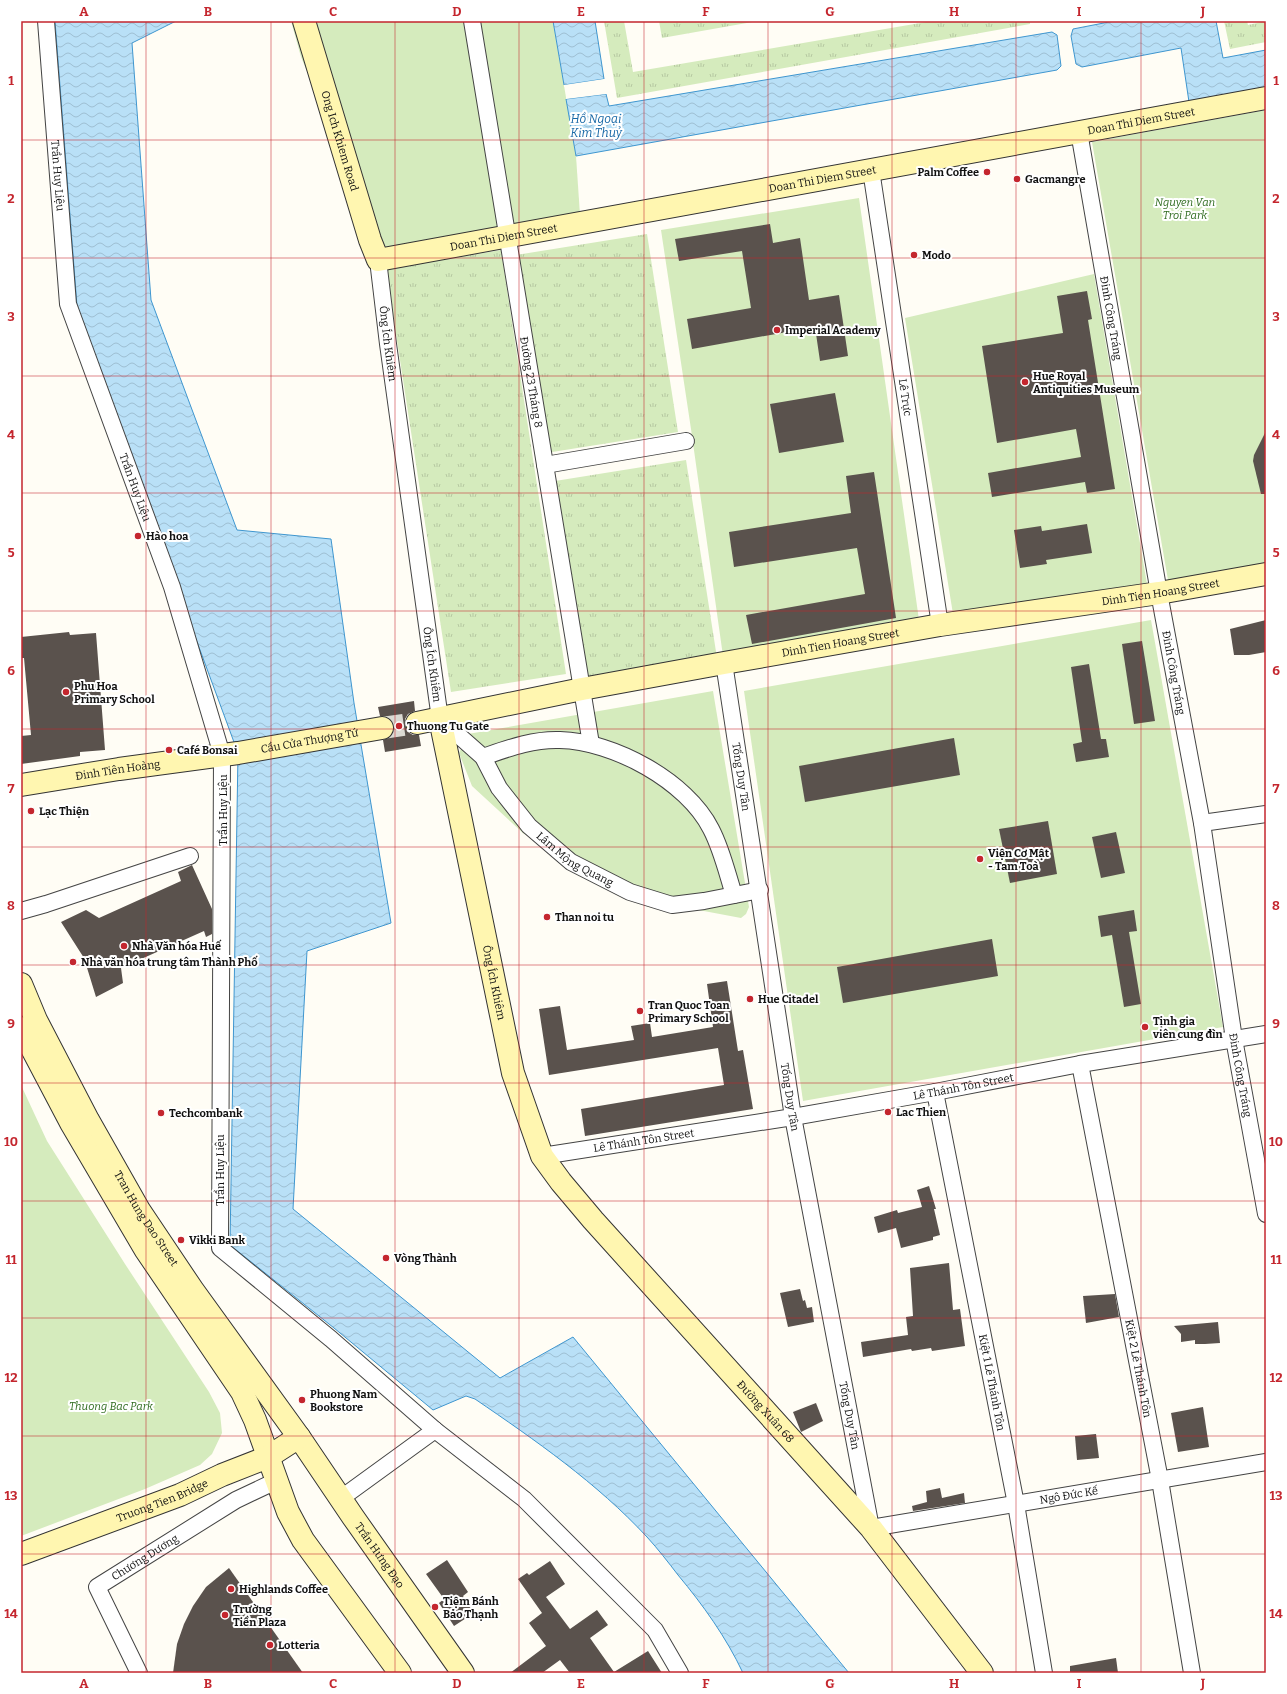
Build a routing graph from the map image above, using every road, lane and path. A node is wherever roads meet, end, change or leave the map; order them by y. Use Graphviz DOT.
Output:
graph roads {
  1 [pos="46,21"];
  2 [pos="304,21"];
  3 [pos="472,21"];
  4 [pos="1266,98"];
  5 [pos="1079,132"];
  6 [pos="871,170"];
  7 [pos="507,237"];
  8 [pos="378,260"];
  9 [pos="686,441"];
  10 [pos="545,464"];
  11 [pos="1266,574"];
  12 [pos="1159,593"];
  13 [pos="940,625"];
  14 [pos="724,663"];
  15 [pos="582,689"];
  16 [pos="440,718"];
  17 [pos="417,723"];
  18 [pos="382,728"];
  19 [pos="590,744"];
  20 [pos="230,754"];
  21 [pos="484,757"];
  22 [pos="21,785"];
  23 [pos="1266,814"];
  24 [pos="1202,823"];
  25 [pos="190,856"];
  26 [pos="760,890"];
  27 [pos="734,895"];
  28 [pos="21,911"];
  29 [pos="21,984"];
  30 [pos="21,1028"];
  31 [pos="1266,1034"];
  32 [pos="1234,1039"];
  33 [pos="1080,1064"];
  34 [pos="935,1092"];
  35 [pos="793,1117"];
  36 [pos="542,1156"];
  37 [pos="1266,1214"];
  38 [pos="435,1430"];
  39 [pos="299,1437"];
  40 [pos="268,1457"];
  41 [pos="1266,1462"];
  42 [pos="1160,1480"];
  43 [pos="276,1481"];
  44 [pos="340,1498"];
  45 [pos="1016,1504"];
  46 [pos="871,1528"];
  47 [pos="21,1554"];
  48 [pos="139,1673"];
  49 [pos="400,1673"];
  50 [pos="463,1673"];
  51 [pos="680,1673"];
  52 [pos="982,1673"];
  53 [pos="1044,1673"];
  54 [pos="1192,1673"];
  1 -- 20 [label="street, Trần Huy Liệu"];
  2 -- 8 [label="main road, Ong Ich Khiem Road"];
  3 -- 7 [label="street, Đường 23 Tháng 8"];
  4 -- 5 [label="main road, Doan Thi Diem Street"];
  5 -- 6 [label="main road, Doan Thi Diem Street"];
  5 -- 12 [label="street, Đinh Công Tráng"];
  6 -- 7 [label="main road, Doan Thi Diem Street"];
  6 -- 13 [label="street, Lê Trực"];
  7 -- 8 [label="main road, Doan Thi Diem Street"];
  7 -- 10 [label="street, Đường 23 Tháng 8"];
  8 -- 16 [label="street, Ông Ích Khiêm"];
  9 -- 10 [label="street"];
  10 -- 15 [label="street, Đường 23 Tháng 8"];
  11 -- 12 [label="main road, Dinh Tien Hoang Street"];
  12 -- 13 [label="main road, Dinh Tien Hoang Street"];
  12 -- 24 [label="street, Đinh Công Tráng"];
  13 -- 14 [label="main road, Dinh Tien Hoang Street"];
  14 -- 15 [label="main road, Dinh Tien Hoang Street"];
  14 -- 26 [label="street, Tống Duy Tân"];
  15 -- 16 [label="main road, Dinh Tien Hoang Street"];
  15 -- 19 [label="street, Đường 23 Tháng 8"];
  16 -- 17 [label="main road, Dinh Tien Hoang Street"];
  16 -- 21 [label="street, Lâm Mộng Quang"];
  16 -- 36 [label="main road, Ông Ích Khiêm"];
  18 -- 20 [label="main road, Cầu Cửa Thượng Tứ"];
  19 -- 21 [label="street"];
  19 -- 27 [label="street"];
  20 -- 22 [label="main road, Đinh Tiên Hoàng"];
  20 -- 38 [label="street, Trần Huy Liệu"];
  21 -- 27 [label="street, Lâm Mộng Quang"];
  23 -- 24 [label="street"];
  24 -- 32 [label="street, Đinh Công Tráng"];
  25 -- 28 [label="street"];
  26 -- 27 [label="street, Lâm Mộng Quang"];
  26 -- 35 [label="street, Tống Duy Tân"];
  29 -- 39 [label="main road, Tran Hung Dao Street"];
  30 -- 40 [label="main road, Tran Hung Dao Street"];
  31 -- 32 [label="street, Lê Thánh Tôn Street"];
  32 -- 33 [label="street, Lê Thánh Tôn Street"];
  32 -- 37 [label="street, Đinh Công Tráng"];
  33 -- 34 [label="street, Lê Thánh Tôn Street"];
  33 -- 42 [label="street, Kiệt 2 Lê Thánh Tôn"];
  34 -- 35 [label="street, Lê Thánh Tôn Street"];
  34 -- 45 [label="street, Kiệt 1 Lê Thánh Tôn"];
  35 -- 36 [label="street, Lê Thánh Tôn Street"];
  35 -- 46 [label="street, Tống Duy Tân"];
  36 -- 46 [label="main road, Đường Xuân 68"];
  38 -- 44 [label="street"];
  38 -- 51 [label="street, Trần Huy Liệu"];
  39 -- 40 [label="main road, Truong Tien Bridge"];
  39 -- 44 [label="main road, Trần Hưng Đạo"];
  40 -- 43 [label="main road"];
  40 -- 47 [label="main road, Truong Tien Bridge"];
  41 -- 42 [label="street, Ngô Đức Kế"];
  42 -- 45 [label="street, Ngô Đức Kế"];
  42 -- 54 [label="street, Kiệt 2 Lê Thánh Tôn"];
  43 -- 48 [label="street, Chương Dương"];
  43 -- 49 [label="main road"];
  44 -- 50 [label="main road, Trần Hưng Đạo"];
  45 -- 46 [label="street, Ngô Đức Kế"];
  45 -- 53 [label="street, Kiệt 1 Lê Thánh Tôn"];
  46 -- 52 [label="main road, Đường Xuân 68"];
}
